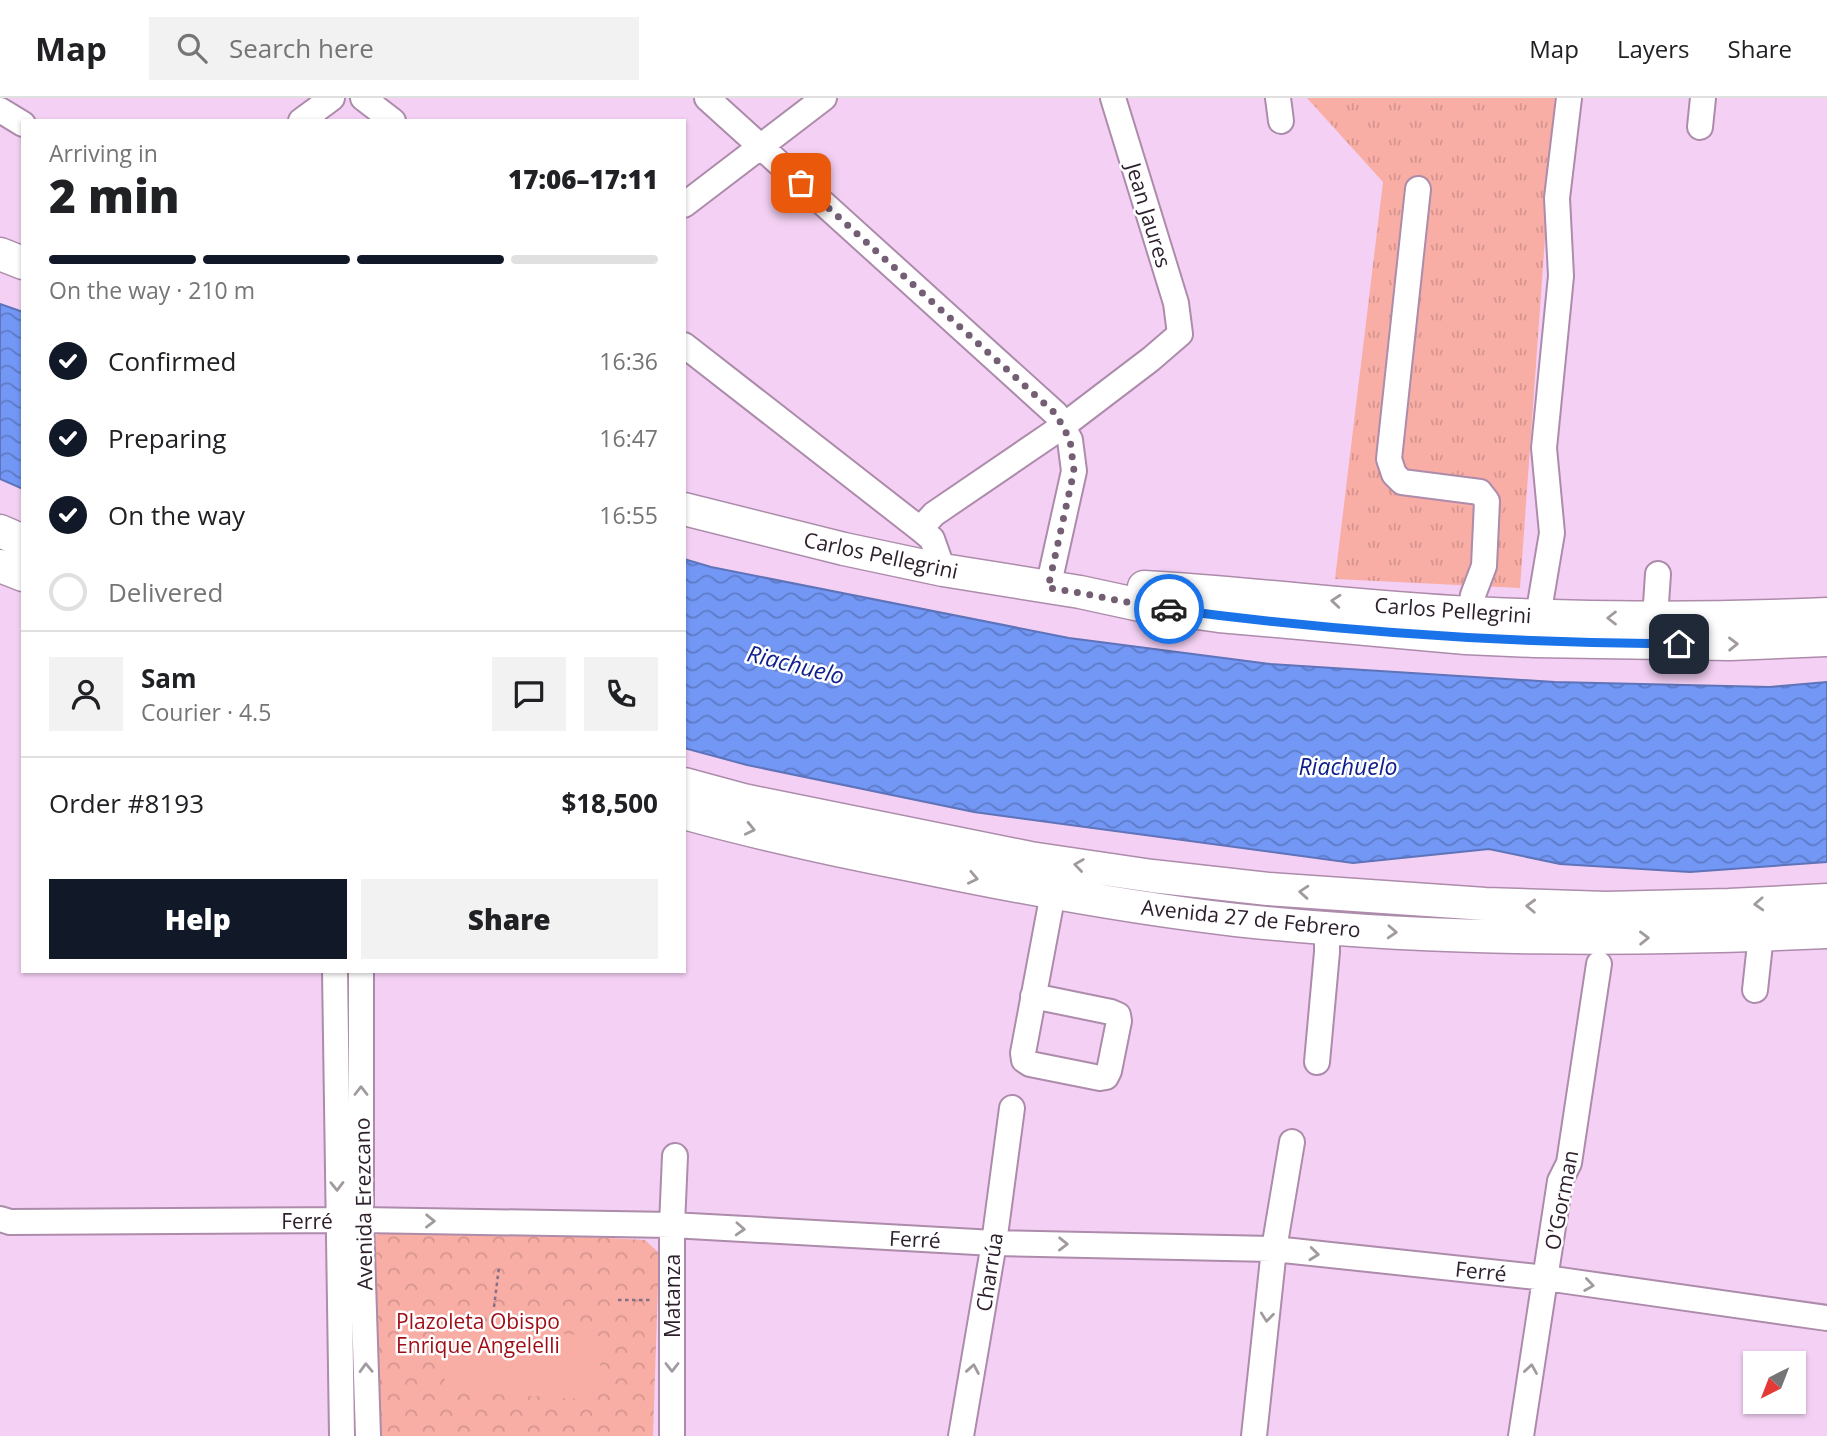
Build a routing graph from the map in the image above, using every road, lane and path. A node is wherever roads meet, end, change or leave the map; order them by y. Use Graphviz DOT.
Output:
graph roads {
  1 [pos="332,98"];
  2 [pos="363,98"];
  3 [pos="707,98"];
  4 [pos="824,98"];
  5 [pos="1113,98"];
  6 [pos="1569,98"];
  7 [pos="1703,98"];
  8 [pos="0,110"];
  9 [pos="304,119"];
  10 [pos="390,119"];
  11 [pos="21,123"];
  12 [pos="1700,127"];
  13 [pos="761,147"];
  14 [pos="1418,189"];
  15 [pos="686,203"];
  16 [pos="0,254"];
  17 [pos="21,262"];
  18 [pos="686,347"];
  19 [pos="1063,426"];
  20 [pos="686,510"];
  21 [pos="920,529"];
  22 [pos="0,531"];
  23 [pos="21,540"];
  24 [pos="0,566"];
  25 [pos="943,569"];
  26 [pos="21,574"];
  27 [pos="1658,574"];
  28 [pos="1048,588"];
  29 [pos="1827,614"];
  30 [pos="1468,626"];
  31 [pos="1536,628"];
  32 [pos="1654,631"];
  33 [pos="1827,640"];
  34 [pos="686,785"];
  35 [pos="686,813"];
  36 [pos="1052,893"];
  37 [pos="1827,900"];
  38 [pos="1606,908"];
  39 [pos="1327,928"];
  40 [pos="1827,932"];
  41 [pos="1761,935"];
  42 [pos="1601,952"];
  43 [pos="335,973"];
  44 [pos="361,973"];
  45 [pos="1755,990"];
  46 [pos="1033,996"];
  47 [pos="1317,1062"];
  48 [pos="1012,1108"];
  49 [pos="1292,1142"];
  50 [pos="675,1156"];
  51 [pos="0,1219"];
  52 [pos="349,1221"];
  53 [pos="672,1225"];
  54 [pos="995,1243"];
  55 [pos="1274,1249"];
  56 [pos="499,1267"];
  57 [pos="1546,1278"];
  58 [pos="618,1300"];
  59 [pos="657,1300"];
  60 [pos="494,1307"];
  61 [pos="1827,1318"];
  62 [pos="342,1436"];
  63 [pos="368,1436"];
  64 [pos="672,1436"];
  65 [pos="961,1436"];
  66 [pos="1254,1436"];
  67 [pos="1521,1436"];
  1 -- 9 [label="street"];
  2 -- 10 [label="street"];
  3 -- 13 [label="street"];
  4 -- 13 [label="street"];
  5 -- 19 [label="street, Jean Jaures"];
  6 -- 31 [label="street"];
  7 -- 12 [label="street"];
  8 -- 11 [label="street"];
  13 -- 15 [label="street"];
  13 -- 19 [label="street"];
  14 -- 30 [label="street"];
  16 -- 17 [label="main road"];
  18 -- 21 [label="street"];
  19 -- 21 [label="street"];
  19 -- 28 [label="street"];
  20 -- 25 [label="main road, Carlos Pellegrini"];
  21 -- 25 [label="street"];
  22 -- 23 [label="main road"];
  24 -- 26 [label="main road"];
  25 -- 28 [label="main road, Carlos Pellegrini"];
  27 -- 32 [label="street"];
  28 -- 30 [label="main road, Carlos Pellegrini"];
  29 -- 32 [label="main road, Carlos Pellegrini"];
  30 -- 31 [label="main road, Carlos Pellegrini"];
  31 -- 32 [label="main road, Carlos Pellegrini"];
  32 -- 33 [label="main road, Carlos Pellegrini, one-way"];
  38 -- 34 [label="main road, Avenida 27 de Febrero, one-way"];
  35 -- 36 [label="main road, Avenida 27 de Febrero, one-way"];
  36 -- 39 [label="main road, Avenida 27 de Febrero"];
  36 -- 46 [label="street"];
  37 -- 38 [label="main road, Avenida 27 de Febrero, one-way"];
  38 -- 42 [label="main road"];
  39 -- 42 [label="main road, Avenida 27 de Febrero, one-way"];
  39 -- 47 [label="street"];
  40 -- 41 [label="main road, Avenida 27 de Febrero"];
  42 -- 41 [label="main road, Avenida 27 de Febrero, one-way"];
  41 -- 45 [label="street"];
  42 -- 57 [label="street, O'Gorman"];
  43 -- 52 [label="street, Avenida Erezcano, one-way"];
  52 -- 44 [label="street, Avenida Erezcano, one-way"];
  48 -- 54 [label="street, Charrúa"];
  49 -- 55 [label="street"];
  50 -- 53 [label="street, Matanza"];
  51 -- 52 [label="street, Ferré"];
  52 -- 53 [label="street, Ferré, one-way"];
  52 -- 62 [label="street, Avenida Erezcano"];
  63 -- 52 [label="street, Avenida Erezcano, one-way"];
  53 -- 54 [label="street, Ferré, one-way"];
  53 -- 64 [label="street, Matanza, one-way"];
  54 -- 55 [label="street, Ferré, one-way"];
  65 -- 54 [label="street, Charrúa, one-way"];
  55 -- 57 [label="street, Ferré, one-way"];
  55 -- 66 [label="street, one-way"];
  56 -- 60 [label="path"];
  57 -- 61 [label="street, Ferré, one-way"];
  67 -- 57 [label="street, O'Gorman, one-way"];
  58 -- 59 [label="path"];
}
